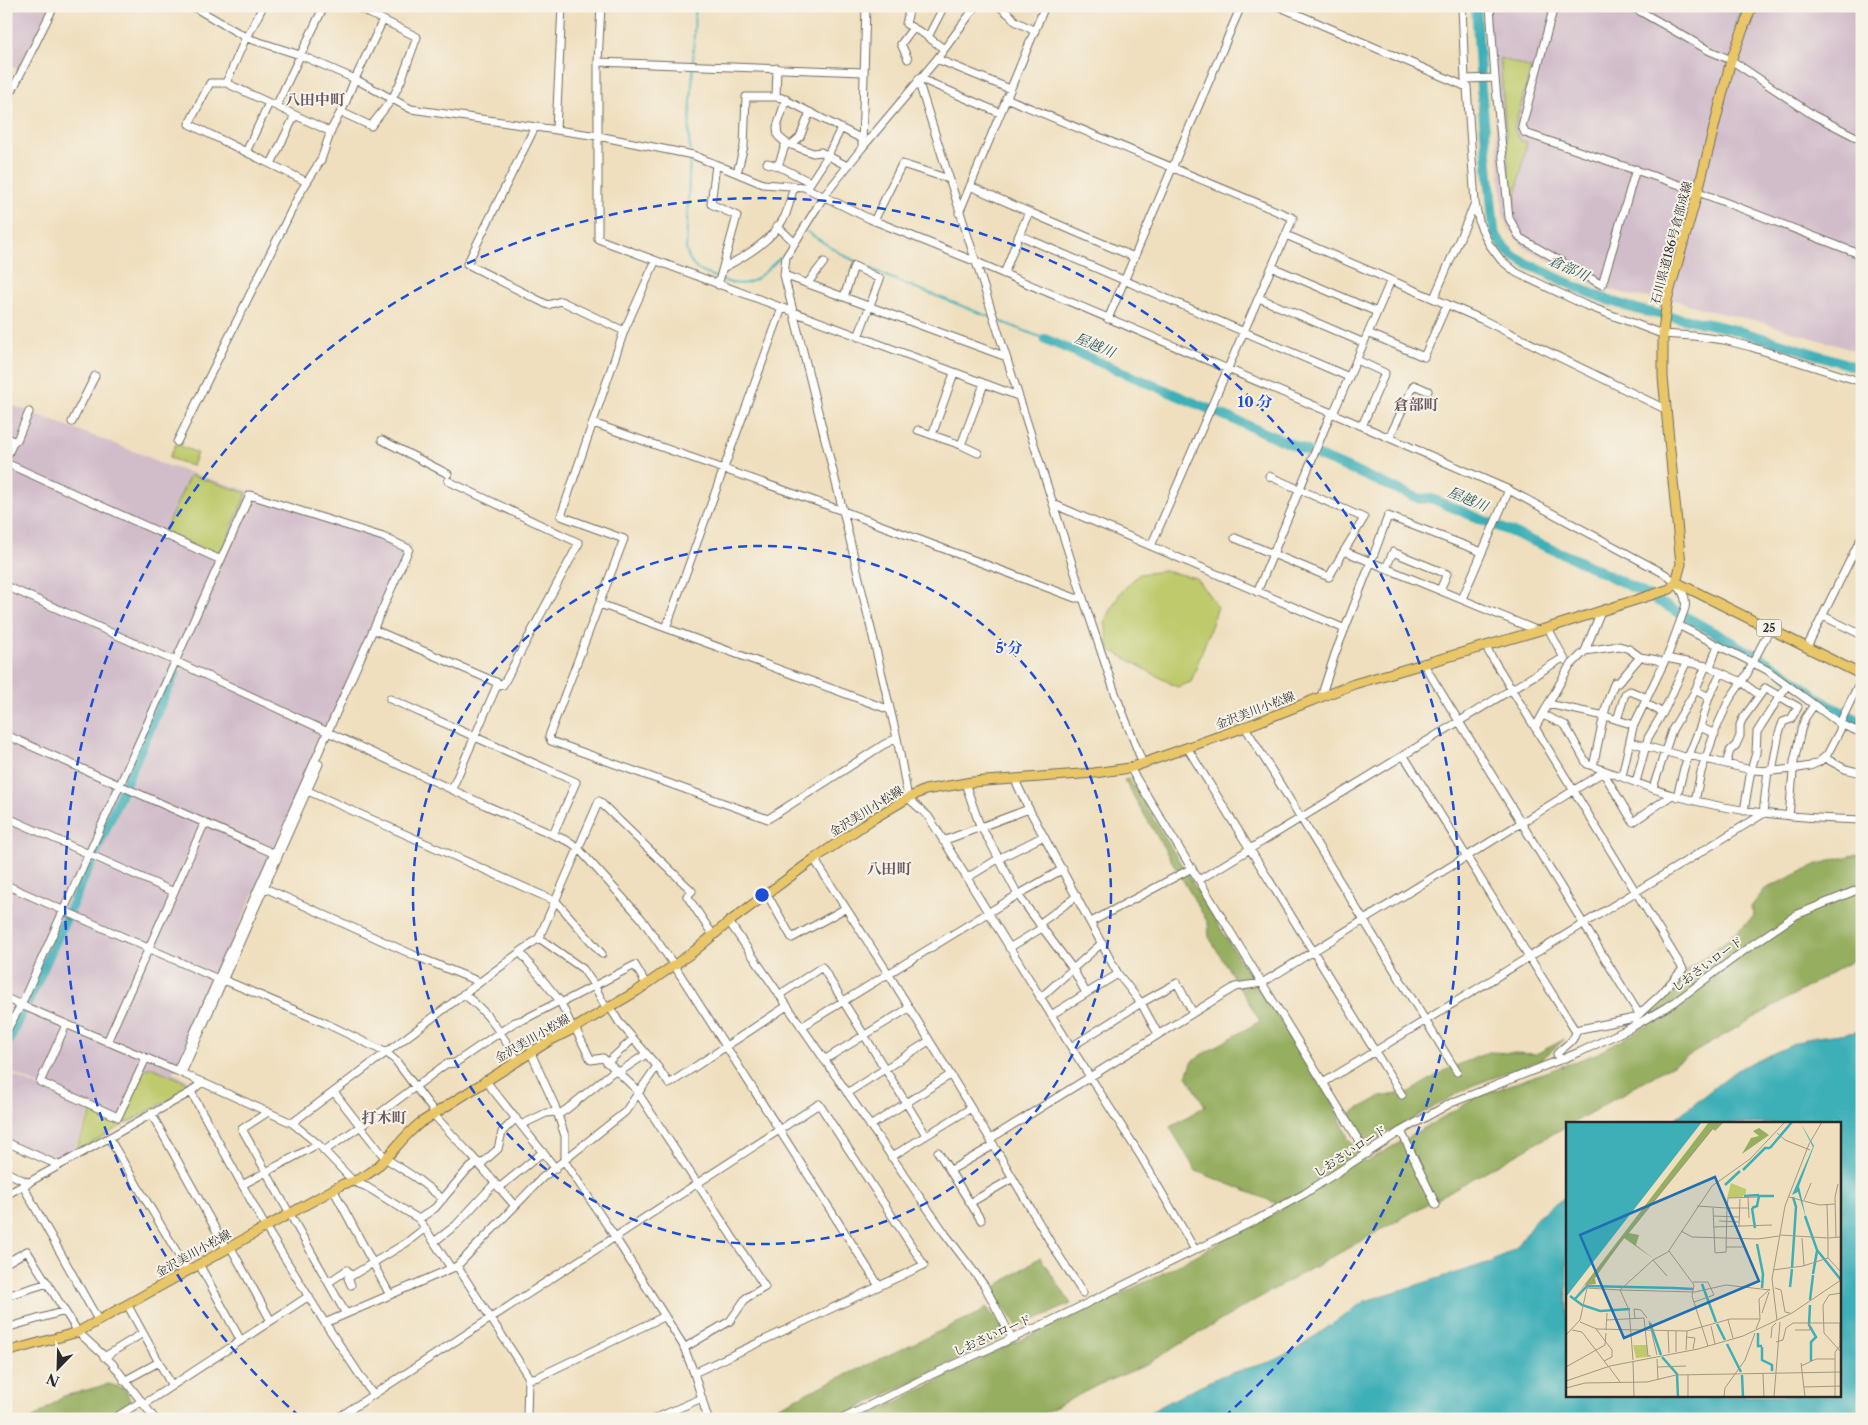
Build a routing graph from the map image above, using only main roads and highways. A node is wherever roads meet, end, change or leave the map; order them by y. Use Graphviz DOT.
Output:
graph roads {
  1 [pos="1752,6"];
  2 [pos="1676,582"];
  3 [pos="1862,676"];
  4 [pos="6,1352"];
  1 -- 2 [label="main road, 石川県道186号倉部成線"];
  2 -- 3 [label="main road, 25"];
  2 -- 4 [label="main road, 金沢美川小松線"];
}
